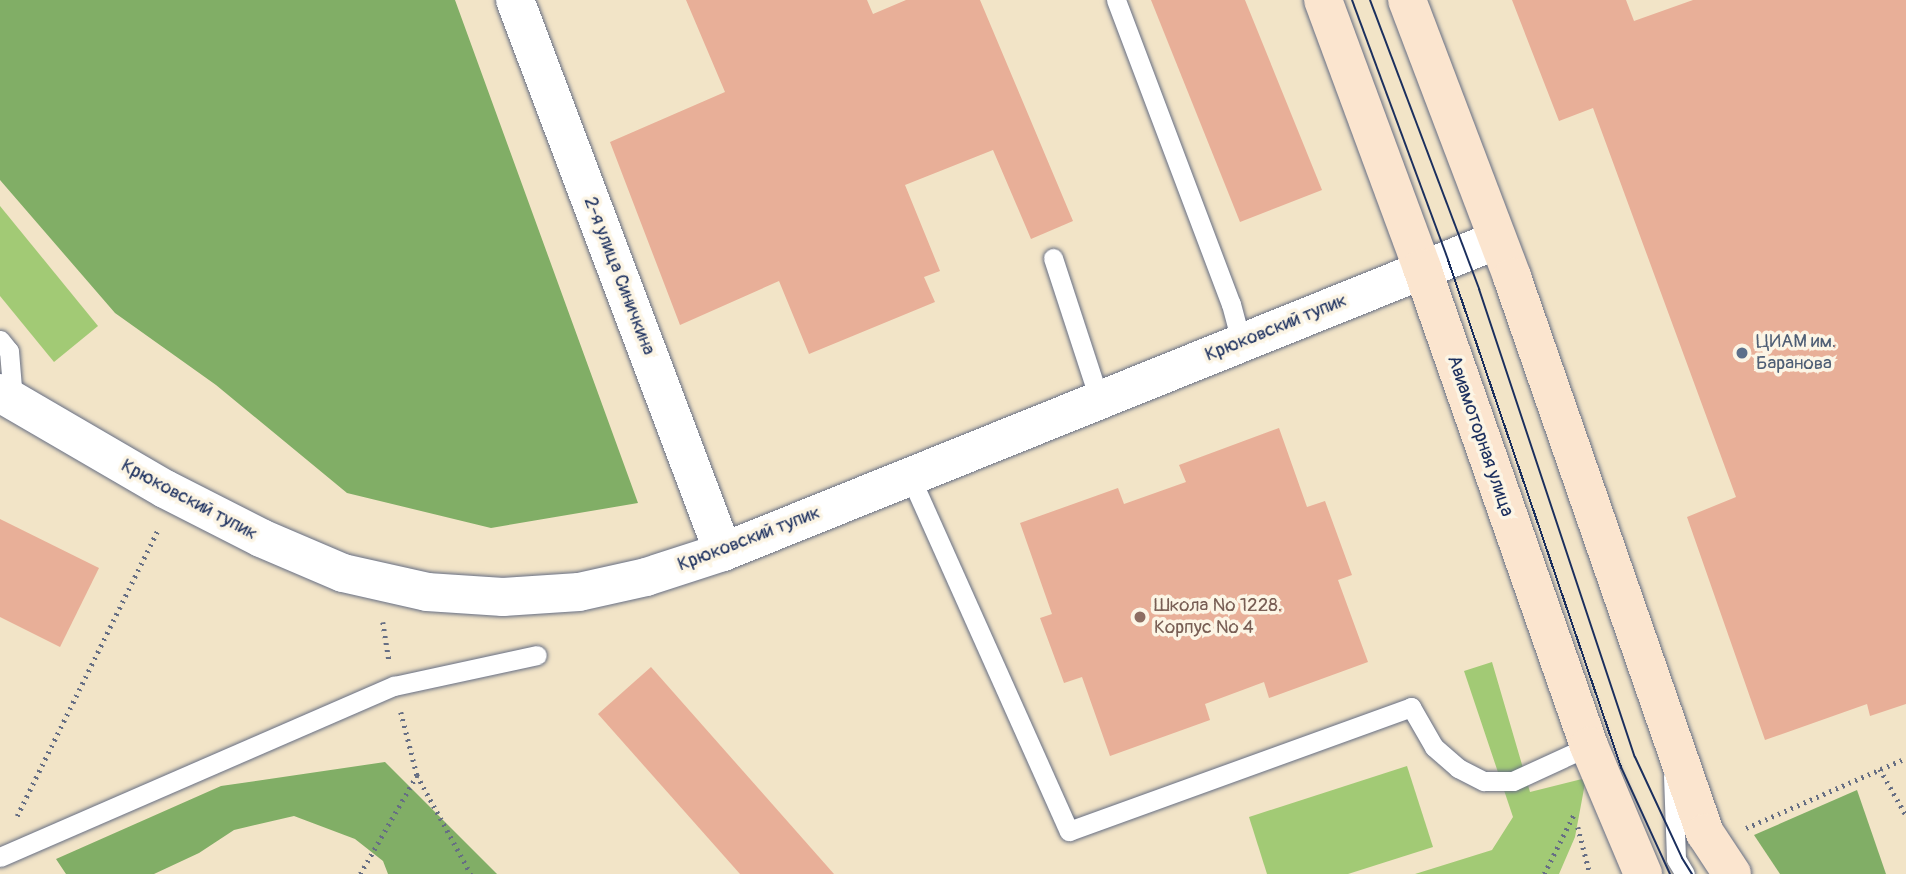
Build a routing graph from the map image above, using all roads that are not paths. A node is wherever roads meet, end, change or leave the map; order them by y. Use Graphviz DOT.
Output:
graph roads {
  1 [pos="515,0"];
  2 [pos="1116,0"];
  3 [pos="1323,0"];
  4 [pos="1407,0"];
  5 [pos="1497,240"];
  6 [pos="1053,258"];
  7 [pos="1422,268"];
  8 [pos="0,340"];
  9 [pos="1241,342"];
  10 [pos="6,397"];
  11 [pos="1099,399"];
  12 [pos="910,476"];
  13 [pos="723,552"];
  14 [pos="537,655"];
  15 [pos="1672,739"];
  16 [pos="1589,747"];
  17 [pos="0,857"];
  18 [pos="1642,872"];
  19 [pos="1685,874"];
  20 [pos="1732,874"];
  1 -- 13 [label="street, 2-я улица Синичкина"];
  2 -- 9 [label="lane"];
  3 -- 7 [label="main road, Авиамоторная улица"];
  4 -- 5 [label="main road"];
  5 -- 7 [label="street, Крюковский тупик"];
  5 -- 15 [label="main road"];
  6 -- 11 [label="lane"];
  7 -- 9 [label="street, Крюковский тупик"];
  7 -- 16 [label="main road, Авиамоторная улица"];
  8 -- 10 [label="lane"];
  9 -- 11 [label="street, Крюковский тупик"];
  10 -- 13 [label="street, Крюковский тупик"];
  11 -- 12 [label="street, Крюковский тупик"];
  12 -- 13 [label="street, Крюковский тупик"];
  12 -- 16 [label="lane"];
  14 -- 17 [label="lane"];
  15 -- 19 [label="lane"];
  15 -- 20 [label="main road"];
  16 -- 18 [label="main road, Авиамоторная улица"];
}
